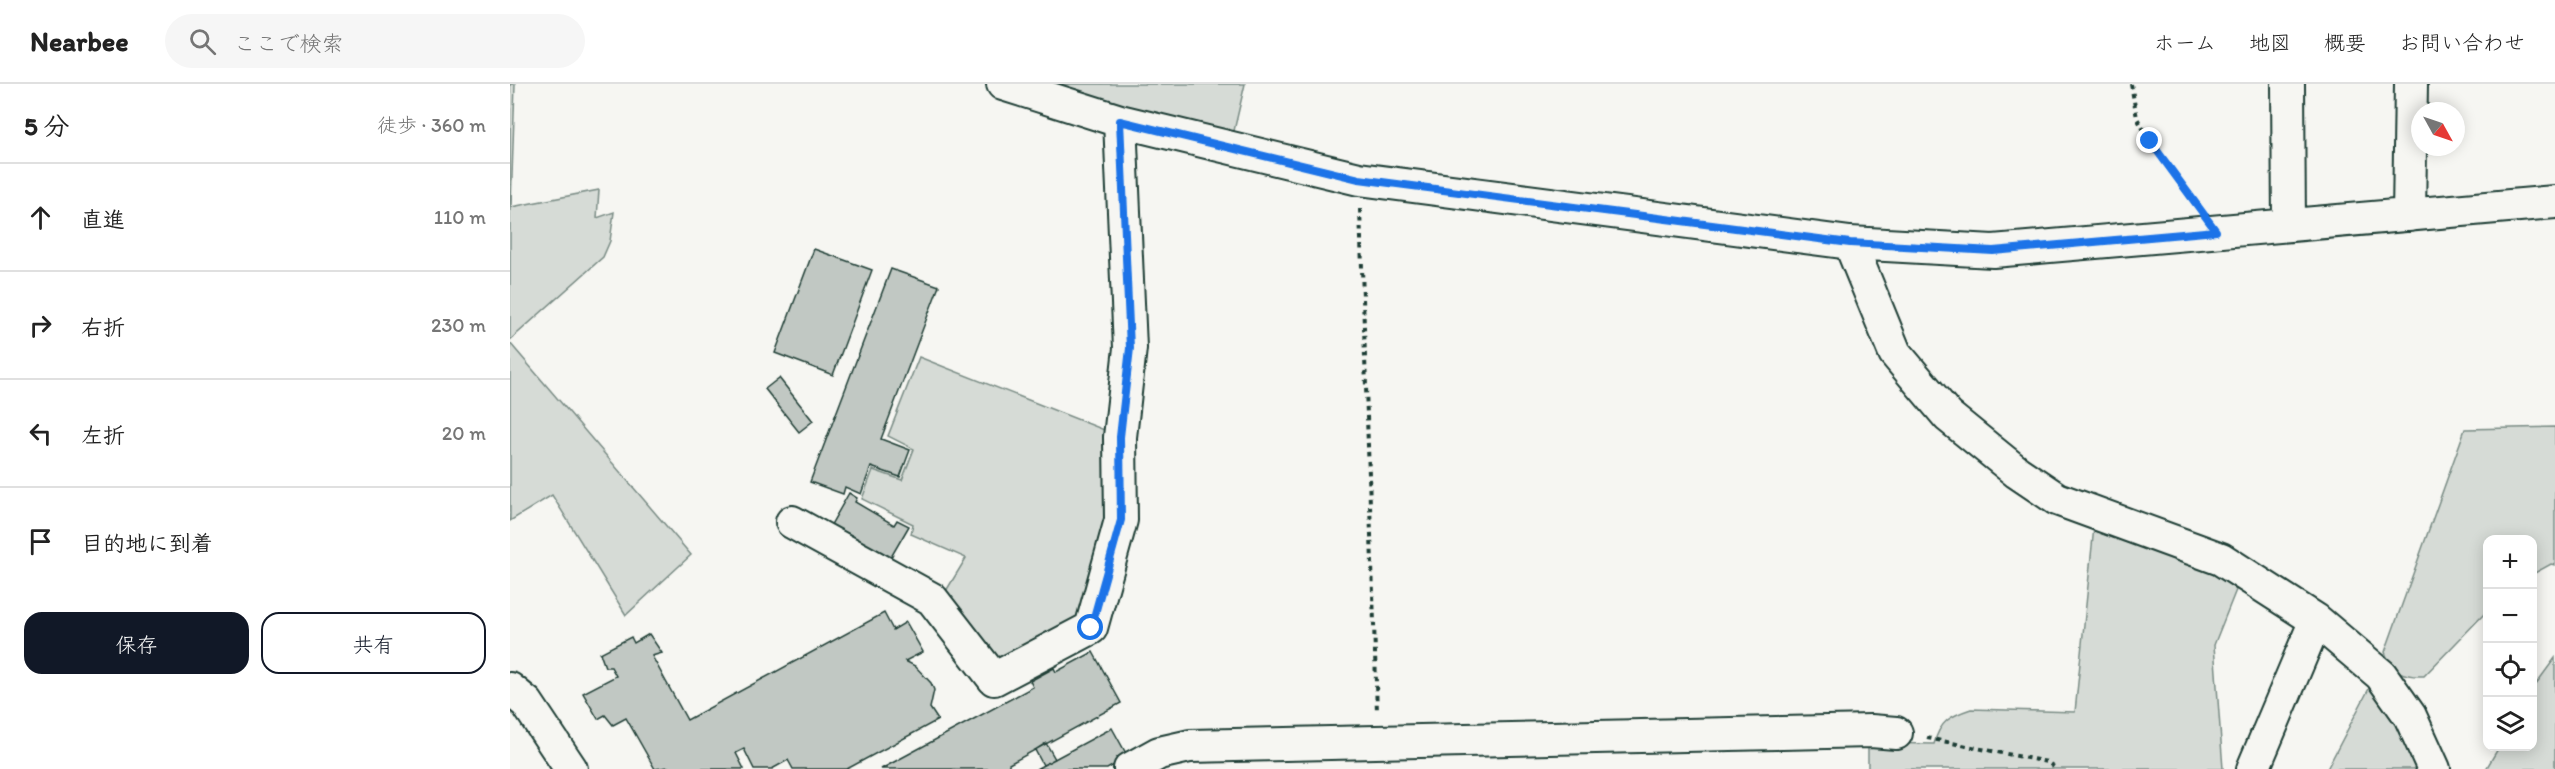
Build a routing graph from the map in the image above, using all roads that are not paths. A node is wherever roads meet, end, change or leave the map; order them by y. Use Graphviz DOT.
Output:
graph roads {
  1 [pos="1003,84"];
  2 [pos="2288,84"];
  3 [pos="2411,84"];
  4 [pos="1120,121"];
  5 [pos="2555,202"];
  6 [pos="2409,215"];
  7 [pos="2289,225"];
  8 [pos="1850,243"];
  9 [pos="792,522"];
  10 [pos="2316,620"];
  11 [pos="510,688"];
  12 [pos="1896,733"];
  13 [pos="571,769"];
  14 [pos="1130,769"];
  15 [pos="2253,769"];
  16 [pos="2434,769"];
  1 -- 4 [label="street"];
  2 -- 7 [label="street"];
  3 -- 6 [label="street"];
  4 -- 8 [label="street"];
  4 -- 9 [label="street"];
  5 -- 6 [label="street"];
  6 -- 7 [label="street"];
  7 -- 8 [label="street"];
  8 -- 10 [label="street"];
  10 -- 15 [label="street"];
  10 -- 16 [label="street"];
  11 -- 13 [label="street"];
  12 -- 14 [label="street"];
}
